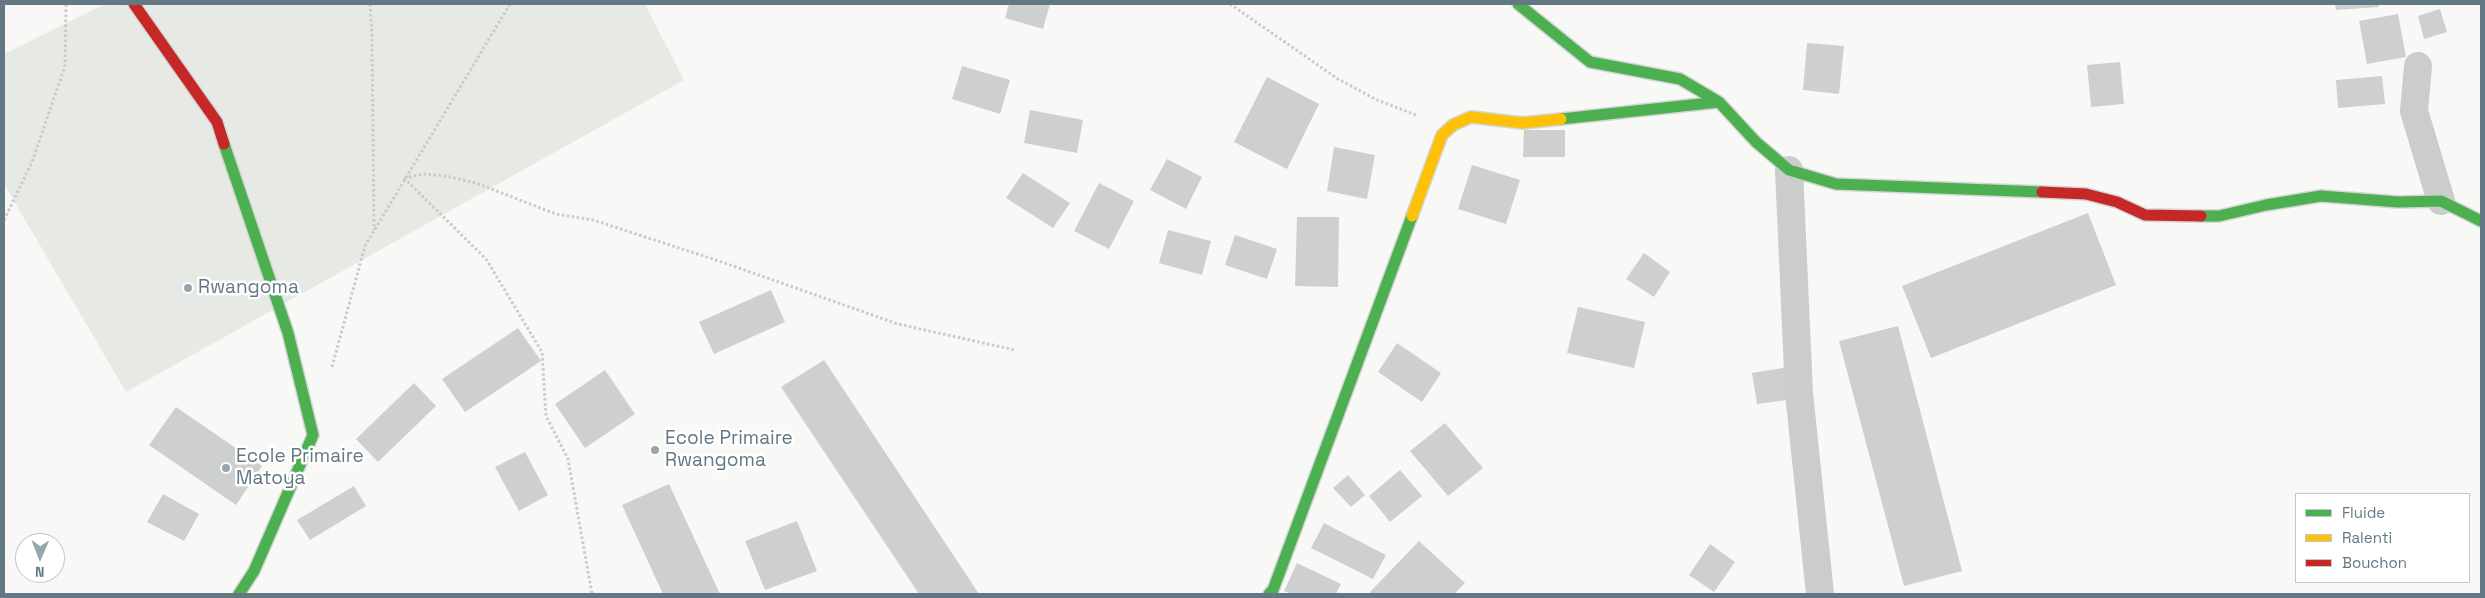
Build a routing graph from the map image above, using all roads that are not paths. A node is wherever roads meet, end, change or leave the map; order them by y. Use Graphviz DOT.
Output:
graph roads {
  1 [pos="134,4"];
  2 [pos="1518,4"];
  3 [pos="2418,66"];
  4 [pos="1719,102"];
  5 [pos="1789,170"];
  6 [pos="2441,201"];
  7 [pos="2481,221"];
  8 [pos="239,594"];
  9 [pos="1269,594"];
  10 [pos="1820,594"];
  1 -- 8 [label="street"];
  2 -- 4 [label="street"];
  3 -- 6 [label="street"];
  4 -- 5 [label="street"];
  4 -- 9 [label="street"];
  5 -- 6 [label="street"];
  5 -- 10 [label="street"];
  6 -- 7 [label="street"];
}
